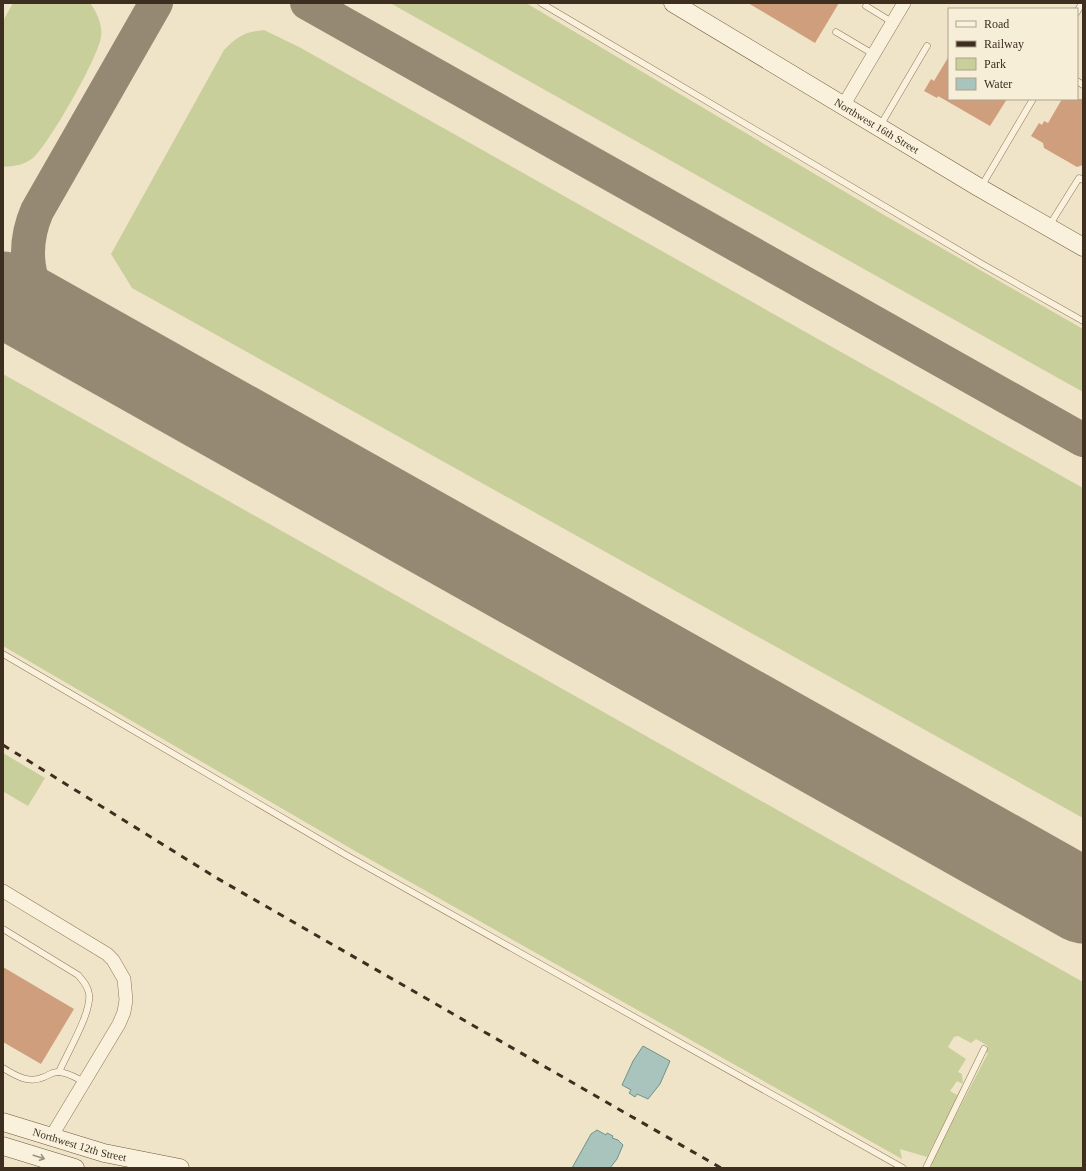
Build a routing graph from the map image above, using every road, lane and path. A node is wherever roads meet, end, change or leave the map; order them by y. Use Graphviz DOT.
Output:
graph roads {
  1 [pos="542,3"];
  2 [pos="673,3"];
  3 [pos="904,3"];
  4 [pos="866,6"];
  5 [pos="892,22"];
  6 [pos="836,32"];
  7 [pos="927,46"];
  8 [pos="873,54"];
  9 [pos="1032,100"];
  10 [pos="843,106"];
  11 [pos="879,127"];
  12 [pos="1083,180"];
  13 [pos="980,188"];
  14 [pos="1049,226"];
  15 [pos="1083,247"];
  16 [pos="1083,321"];
  17 [pos="3,654"];
  18 [pos="3,891"];
  19 [pos="3,929"];
  20 [pos="984,1050"];
  21 [pos="3,1068"];
  22 [pos="59,1072"];
  23 [pos="84,1082"];
  24 [pos="3,1122"];
  25 [pos="52,1137"];
  26 [pos="3,1146"];
  27 [pos="75,1168"];
  28 [pos="180,1168"];
  29 [pos="903,1168"];
  30 [pos="926,1168"];
  1 -- 16 [label="lane"];
  2 -- 10 [label="main road, Northwest 16th Street"];
  3 -- 5 [label="street"];
  4 -- 5 [label="lane"];
  5 -- 8 [label="street"];
  6 -- 8 [label="lane"];
  7 -- 11 [label="lane"];
  8 -- 10 [label="street"];
  9 -- 13 [label="lane"];
  10 -- 11 [label="main road, Northwest 16th Street"];
  11 -- 13 [label="main road, Northwest 16th Street"];
  12 -- 14 [label="lane"];
  13 -- 14 [label="main road, Northwest 16th Street"];
  14 -- 15 [label="main road, Northwest 16th Street"];
  17 -- 29 [label="lane"];
  18 -- 23 [label="street"];
  19 -- 22 [label="lane"];
  20 -- 30 [label="lane"];
  21 -- 22 [label="lane"];
  22 -- 23 [label="lane"];
  23 -- 25 [label="street"];
  24 -- 25 [label="main road, Northwest 12th Street"];
  25 -- 28 [label="main road, Northwest 12th Street"];
  26 -- 27 [label="main road, Northwest 12th Street, one-way"];
}
